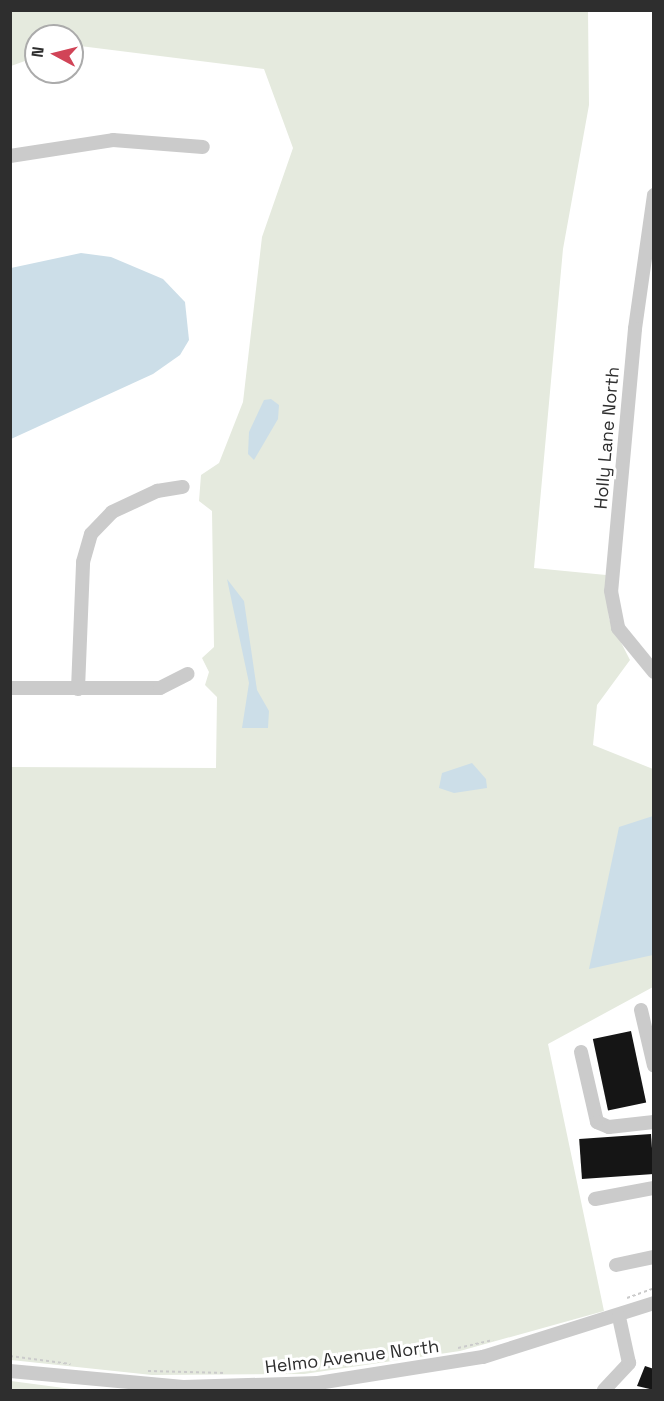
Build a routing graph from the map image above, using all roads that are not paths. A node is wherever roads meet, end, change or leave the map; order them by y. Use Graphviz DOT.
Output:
graph roads {
  1 [pos="203,147"];
  2 [pos="10,156"];
  3 [pos="654,195"];
  4 [pos="183,487"];
  5 [pos="654,672"];
  6 [pos="188,674"];
  7 [pos="10,688"];
  8 [pos="78,688"];
  9 [pos="641,1010"];
  10 [pos="581,1052"];
  11 [pos="654,1066"];
  12 [pos="654,1122"];
  13 [pos="654,1188"];
  14 [pos="595,1199"];
  15 [pos="654,1257"];
  16 [pos="616,1265"];
  17 [pos="654,1303"];
  18 [pos="619,1317"];
  19 [pos="10,1371"];
  20 [pos="381,1376"];
  21 [pos="183,1389"];
  22 [pos="383,1390"];
  23 [pos="604,1390"];
  1 -- 2 [label="street"];
  3 -- 5 [label="street, Holly Lane North"];
  4 -- 8 [label="street"];
  6 -- 8 [label="street"];
  7 -- 8 [label="street"];
  9 -- 11 [label="street"];
  10 -- 12 [label="street"];
  13 -- 14 [label="street"];
  15 -- 16 [label="street"];
  17 -- 18 [label="street, Helmo Avenue North"];
  18 -- 20 [label="street, Helmo Avenue North"];
  18 -- 23 [label="street"];
  19 -- 21 [label="street, Helmo Avenue North"];
  20 -- 21 [label="street, Helmo Avenue North"];
  20 -- 22 [label="street"];
}
